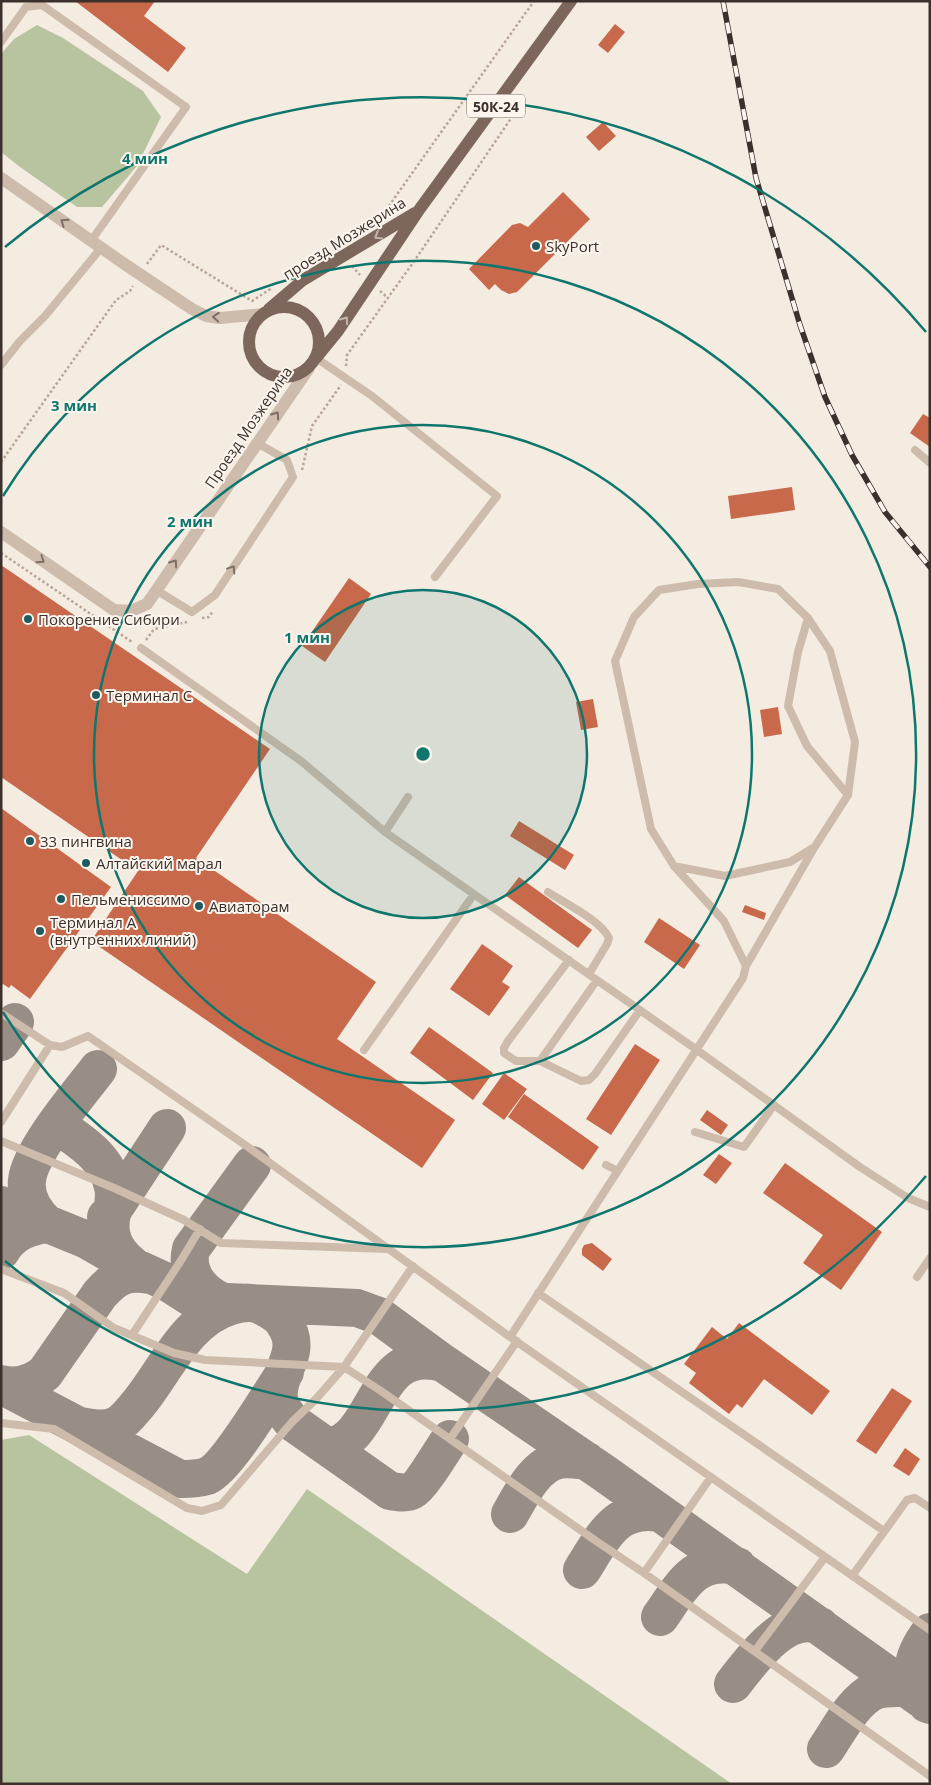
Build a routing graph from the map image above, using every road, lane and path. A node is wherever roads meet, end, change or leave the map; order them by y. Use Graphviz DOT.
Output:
graph roads {
  1 [pos="534,1"];
  2 [pos="571,1"];
  3 [pos="1,42"];
  4 [pos="516,111"];
  5 [pos="1,178"];
  6 [pos="419,210"];
  7 [pos="346,239"];
  8 [pos="96,244"];
  9 [pos="141,274"];
  10 [pos="275,286"];
  11 [pos="264,314"];
  12 [pos="312,363"];
  13 [pos="1,365"];
  14 [pos="345,379"];
  15 [pos="257,442"];
  16 [pos="915,450"];
  17 [pos="1,462"];
  18 [pos="930,463"];
  19 [pos="302,472"];
  20 [pos="1,532"];
  21 [pos="1,553"];
  22 [pos="435,577"];
  23 [pos="156,590"];
  24 [pos="214,609"];
  25 [pos="808,618"];
  26 [pos="200,619"];
  27 [pos="190,621"];
  28 [pos="140,648"];
  29 [pos="848,795"];
  30 [pos="408,797"];
  31 [pos="385,832"];
  32 [pos="814,848"];
  33 [pos="674,866"];
  34 [pos="548,892"];
  35 [pos="474,894"];
  36 [pos="569,960"];
  37 [pos="746,966"];
  38 [pos="589,974"];
  39 [pos="597,980"];
  40 [pos="640,1010"];
  41 [pos="1,1013"];
  42 [pos="50,1045"];
  43 [pos="364,1050"];
  44 [pos="697,1050"];
  45 [pos="540,1061"];
  46 [pos="774,1105"];
  47 [pos="1,1122"];
  48 [pos="695,1132"];
  49 [pos="1,1141"];
  50 [pos="606,1165"];
  51 [pos="618,1172"];
  52 [pos="930,1208"];
  53 [pos="200,1229"];
  54 [pos="388,1249"];
  55 [pos="930,1258"];
  56 [pos="413,1266"];
  57 [pos="1,1269"];
  58 [pos="917,1277"];
  59 [pos="538,1293"];
  60 [pos="132,1335"];
  61 [pos="513,1339"];
  62 [pos="344,1367"];
  63 [pos="1,1423"];
  64 [pos="450,1439"];
  65 [pos="711,1478"];
  66 [pos="930,1508"];
  67 [pos="884,1531"];
  68 [pos="825,1557"];
  69 [pos="644,1573"];
  70 [pos="852,1576"];
  71 [pos="930,1630"];
  72 [pos="755,1651"];
  73 [pos="930,1776"];
  1 -- 7 [label="path"];
  2 -- 6 [label="main road, проезд Мозжерина / 50К-24"];
  3 -- 8 [label="lane"];
  4 -- 14 [label="path"];
  8 -- 5 [label="street, one-way"];
  6 -- 11 [label="main road, проезд Мозжерина, one-way"];
  12 -- 6 [label="main road, проезд Мозжерина, one-way"];
  8 -- 9 [label="street"];
  8 -- 13 [label="lane"];
  9 -- 10 [label="path"];
  11 -- 9 [label="street, one-way"];
  9 -- 17 [label="path"];
  11 -- 12 [label="main road"];
  11 -- 12 [label="main road, Проезд Мозжерина"];
  12 -- 14 [label="lane"];
  15 -- 12 [label="street, Проезд Мозжерина, one-way"];
  14 -- 19 [label="path"];
  14 -- 22 [label="lane"];
  23 -- 15 [label="street, Проезд Мозжерина, one-way"];
  23 -- 15 [label="lane, one-way"];
  16 -- 18 [label="lane"];
  20 -- 23 [label="street, Проезд Мозжерина, one-way"];
  21 -- 28 [label="path"];
  24 -- 26 [label="path"];
  25 -- 29 [label="lane"];
  25 -- 29 [label="lane"];
  25 -- 33 [label="lane"];
  27 -- 28 [label="path"];
  28 -- 31 [label="lane"];
  29 -- 32 [label="lane"];
  30 -- 31 [label="lane"];
  31 -- 35 [label="lane"];
  32 -- 33 [label="lane"];
  32 -- 37 [label="lane"];
  33 -- 37 [label="lane"];
  34 -- 38 [label="lane"];
  35 -- 36 [label="lane"];
  35 -- 43 [label="lane"];
  36 -- 38 [label="lane"];
  36 -- 45 [label="lane"];
  37 -- 44 [label="lane"];
  38 -- 39 [label="lane"];
  39 -- 40 [label="lane"];
  39 -- 45 [label="lane"];
  40 -- 44 [label="lane"];
  40 -- 45 [label="lane"];
  41 -- 42 [label="lane"];
  42 -- 47 [label="lane"];
  42 -- 54 [label="lane"];
  44 -- 46 [label="lane"];
  44 -- 51 [label="lane"];
  46 -- 48 [label="lane"];
  46 -- 52 [label="lane"];
  49 -- 53 [label="lane"];
  50 -- 51 [label="lane"];
  51 -- 59 [label="lane"];
  53 -- 54 [label="lane"];
  53 -- 60 [label="lane"];
  54 -- 56 [label="lane"];
  55 -- 58 [label="lane"];
  56 -- 61 [label="lane"];
  56 -- 62 [label="lane"];
  57 -- 60 [label="lane"];
  59 -- 61 [label="lane"];
  59 -- 67 [label="lane"];
  60 -- 62 [label="lane"];
  61 -- 64 [label="lane"];
  61 -- 65 [label="lane"];
  62 -- 63 [label="lane"];
  62 -- 64 [label="lane"];
  64 -- 69 [label="lane"];
  65 -- 68 [label="lane"];
  65 -- 69 [label="lane"];
  66 -- 67 [label="lane"];
  67 -- 70 [label="lane"];
  68 -- 70 [label="lane"];
  68 -- 72 [label="lane"];
  69 -- 72 [label="lane"];
  70 -- 71 [label="lane"];
  72 -- 73 [label="lane"];
}
